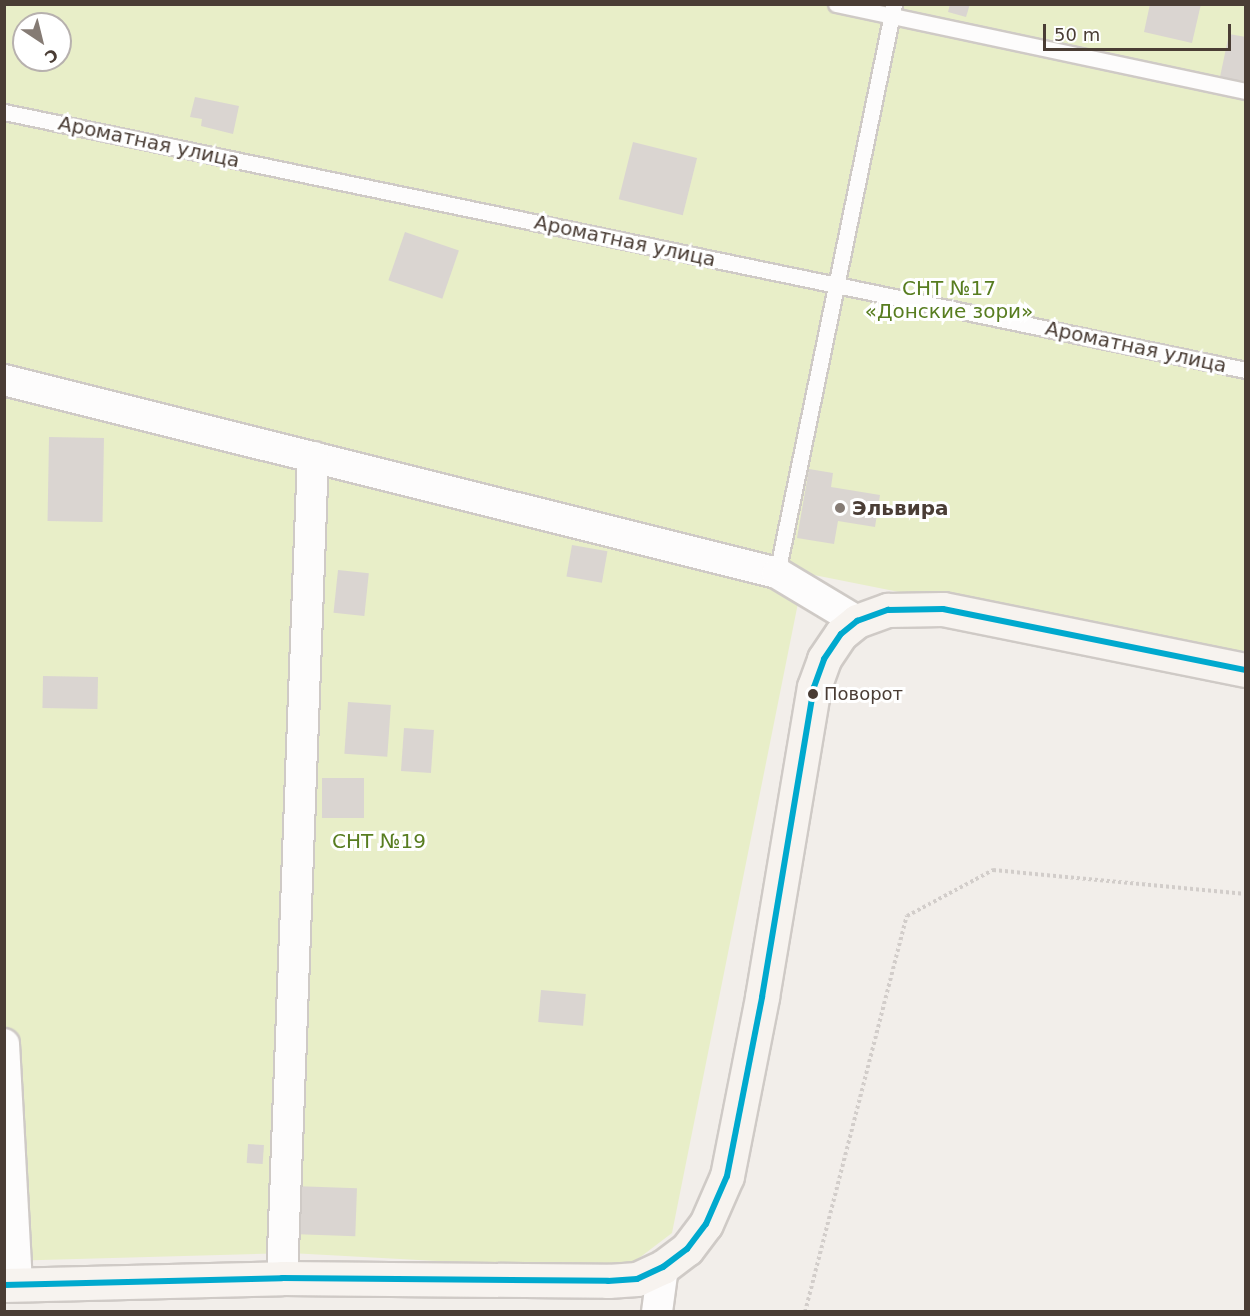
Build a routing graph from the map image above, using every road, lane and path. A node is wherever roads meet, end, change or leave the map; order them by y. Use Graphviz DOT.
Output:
graph roads {
  1 [pos="836,4"];
  2 [pos="893,10"];
  3 [pos="1245,91"];
  4 [pos="4,112"];
  5 [pos="837,285"];
  6 [pos="1245,370"];
  7 [pos="4,380"];
  8 [pos="313,457"];
  9 [pos="777,573"];
  10 [pos="857,621"];
  11 [pos="1245,670"];
  12 [pos="1245,894"];
  13 [pos="4,1044"];
  14 [pos="663,1267"];
  15 [pos="282,1278"];
  16 [pos="11,1285"];
  17 [pos="657,1311"];
  18 [pos="805,1311"];
  1 -- 2 [label="lane"];
  2 -- 3 [label="lane"];
  2 -- 5 [label="lane"];
  4 -- 5 [label="lane, Ароматная улица"];
  5 -- 6 [label="lane, Ароматная улица"];
  5 -- 9 [label="lane"];
  7 -- 8 [label="street"];
  8 -- 9 [label="street"];
  8 -- 15 [label="street"];
  9 -- 10 [label="street"];
  10 -- 11 [label="main road"];
  10 -- 14 [label="main road"];
  12 -- 18 [label="path"];
  13 -- 16 [label="street"];
  14 -- 15 [label="main road"];
  14 -- 17 [label="street"];
  15 -- 16 [label="main road"];
}
